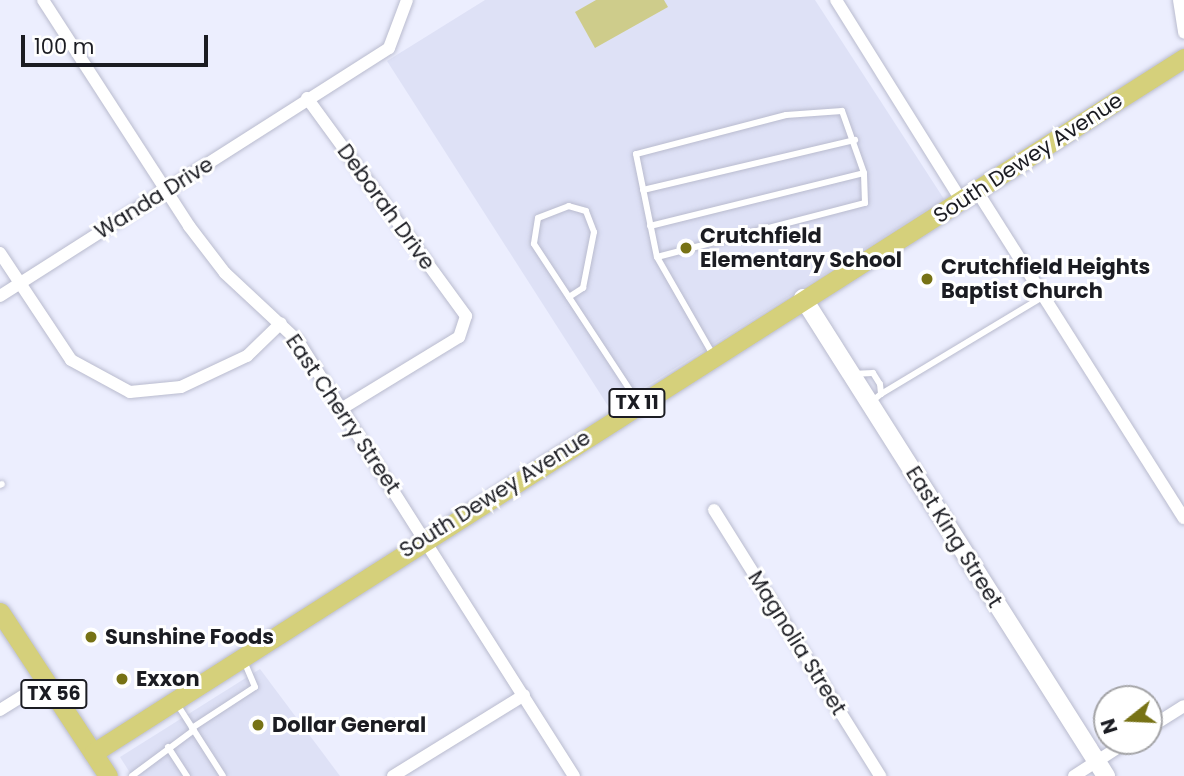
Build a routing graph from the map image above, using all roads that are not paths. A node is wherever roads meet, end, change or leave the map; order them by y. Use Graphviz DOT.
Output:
graph roads {
  1 [pos="43,0"];
  2 [pos="407,0"];
  3 [pos="836,0"];
  4 [pos="1179,0"];
  5 [pos="1184,33"];
  6 [pos="1184,58"];
  7 [pos="307,98"];
  8 [pos="855,140"];
  9 [pos="864,173"];
  10 [pos="643,190"];
  11 [pos="167,191"];
  12 [pos="969,196"];
  13 [pos="650,226"];
  14 [pos="0,253"];
  15 [pos="657,257"];
  16 [pos="19,284"];
  17 [pos="0,296"];
  18 [pos="1044,296"];
  19 [pos="569,297"];
  20 [pos="803,298"];
  21 [pos="281,323"];
  22 [pos="713,355"];
  23 [pos="875,399"];
  24 [pos="638,402"];
  25 [pos="341,409"];
  26 [pos="714,510"];
  27 [pos="1184,518"];
  28 [pos="424,538"];
  29 [pos="0,612"];
  30 [pos="242,657"];
  31 [pos="45,682"];
  32 [pos="524,695"];
  33 [pos="174,700"];
  34 [pos="1183,709"];
  35 [pos="0,710"];
  36 [pos="1163,720"];
  37 [pos="193,729"];
  38 [pos="168,747"];
  39 [pos="93,753"];
  40 [pos="1114,755"];
  41 [pos="145,768"];
  42 [pos="1101,768"];
  43 [pos="108,776"];
  44 [pos="132,776"];
  45 [pos="151,776"];
  46 [pos="187,776"];
  47 [pos="223,776"];
  48 [pos="393,776"];
  49 [pos="574,776"];
  50 [pos="880,776"];
  51 [pos="1074,776"];
  1 -- 11 [label="street, East Cherry Street"];
  2 -- 7 [label="street, Wanda Drive"];
  3 -- 12 [label="street"];
  4 -- 5 [label="street"];
  6 -- 12 [label="main road, South Dewey Avenue / TX 11"];
  7 -- 11 [label="street, Wanda Drive"];
  7 -- 25 [label="street, Deborah Drive"];
  8 -- 9 [label="lane"];
  8 -- 10 [label="lane"];
  8 -- 10 [label="lane"];
  9 -- 13 [label="lane"];
  9 -- 15 [label="lane"];
  10 -- 13 [label="lane"];
  11 -- 16 [label="street, Wanda Drive"];
  11 -- 21 [label="street, East Cherry Street"];
  12 -- 18 [label="street"];
  12 -- 20 [label="main road, South Dewey Avenue / TX 11"];
  13 -- 15 [label="lane"];
  14 -- 16 [label="street"];
  15 -- 22 [label="lane"];
  16 -- 17 [label="street, Wanda Drive"];
  16 -- 21 [label="street"];
  18 -- 23 [label="lane"];
  18 -- 27 [label="street"];
  19 -- 19 [label="lane"];
  19 -- 24 [label="lane"];
  20 -- 22 [label="main road, South Dewey Avenue / TX 11"];
  20 -- 23 [label="street, East King Street"];
  21 -- 25 [label="street, East Cherry Street"];
  22 -- 24 [label="main road, South Dewey Avenue / TX 11"];
  23 -- 42 [label="street, East King Street"];
  24 -- 28 [label="main road, South Dewey Avenue / TX 11"];
  25 -- 28 [label="street, East Cherry Street"];
  26 -- 50 [label="street, Magnolia Street"];
  28 -- 30 [label="main road, South Dewey Avenue / TX 11"];
  28 -- 32 [label="street, East Cherry Street"];
  29 -- 31 [label="main road, TX 56"];
  30 -- 33 [label="main road, South Dewey Avenue / TX 11"];
  30 -- 37 [label="lane"];
  31 -- 35 [label="street"];
  31 -- 39 [label="main road, TX 56"];
  32 -- 48 [label="street"];
  32 -- 49 [label="street, East Cherry Street"];
  33 -- 37 [label="lane"];
  33 -- 39 [label="main road, South Dewey Avenue / TX 11"];
  34 -- 36 [label="street"];
  37 -- 38 [label="lane"];
  37 -- 47 [label="lane"];
  38 -- 41 [label="lane"];
  38 -- 46 [label="lane"];
  39 -- 43 [label="main road, TX 56"];
  40 -- 42 [label="street"];
  41 -- 44 [label="lane"];
  41 -- 45 [label="lane"];
  42 -- 51 [label="street"];
}
